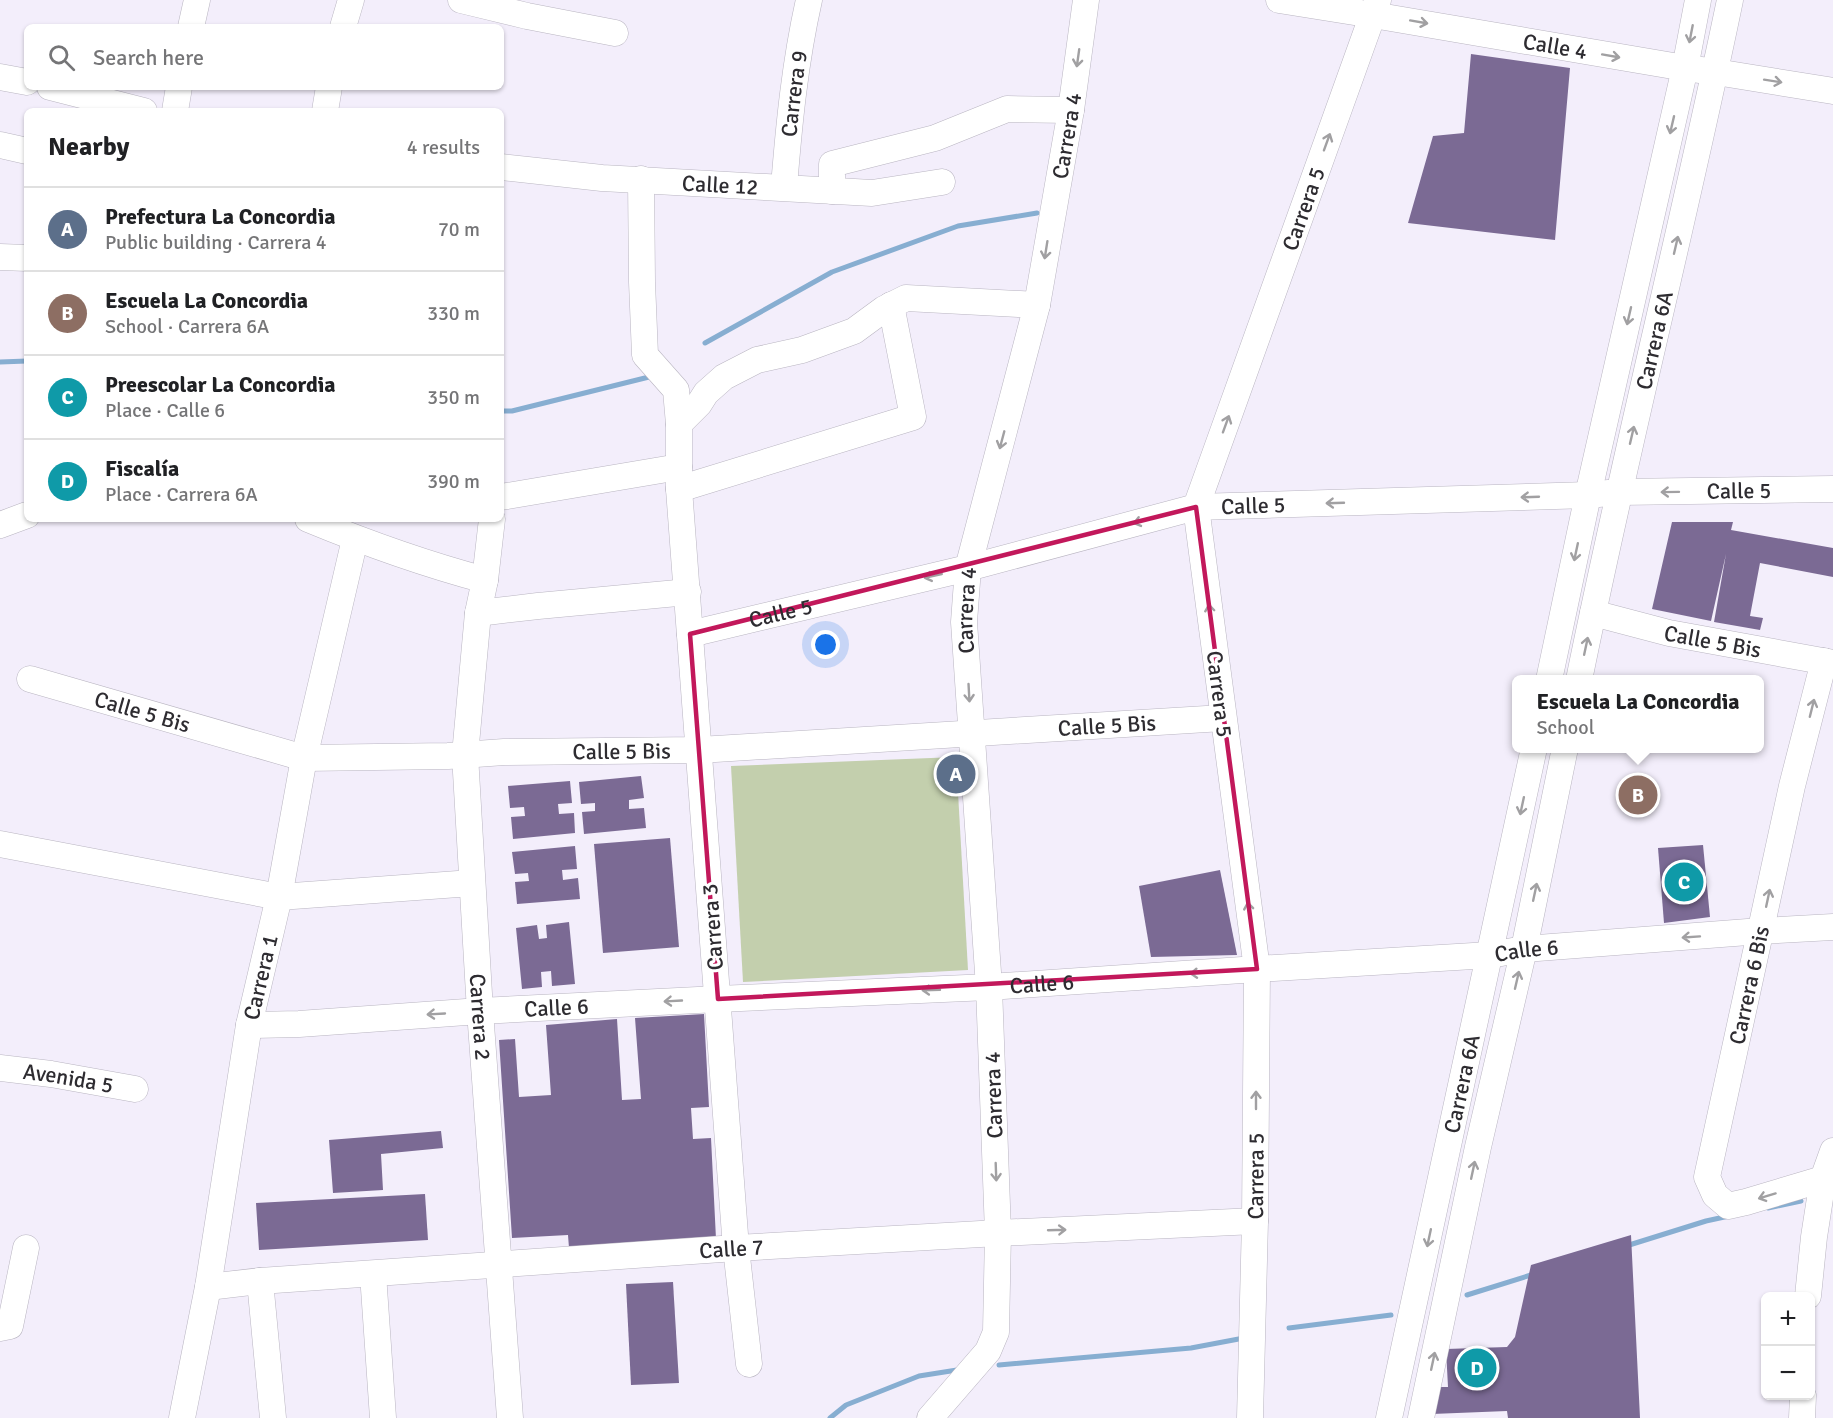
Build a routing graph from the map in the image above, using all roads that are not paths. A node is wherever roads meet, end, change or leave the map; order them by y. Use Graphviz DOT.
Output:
graph roads {
  1 [pos="197,0"];
  2 [pos="351,0"];
  3 [pos="461,0"];
  4 [pos="809,0"];
  5 [pos="1086,0"];
  6 [pos="1279,0"];
  7 [pos="1698,0"];
  8 [pos="1731,0"];
  9 [pos="1376,7"];
  10 [pos="192,24"];
  11 [pos="344,24"];
  12 [pos="615,33"];
  13 [pos="1684,68"];
  14 [pos="1716,72"];
  15 [pos="0,77"];
  16 [pos="24,81"];
  17 [pos="62,90"];
  18 [pos="178,90"];
  19 [pos="328,90"];
  20 [pos="1833,91"];
  21 [pos="132,108"];
  22 [pos="176,108"];
  23 [pos="326,108"];
  24 [pos="1071,110"];
  25 [pos="0,145"];
  26 [pos="24,150"];
  27 [pos="504,167"];
  28 [pos="641,179"];
  29 [pos="942,182"];
  30 [pos="784,187"];
  31 [pos="832,190"];
  32 [pos="0,257"];
  33 [pos="24,258"];
  34 [pos="891,305"];
  35 [pos="1038,305"];
  36 [pos="679,424"];
  37 [pos="679,478"];
  38 [pos="1833,489"];
  39 [pos="1619,492"];
  40 [pos="1588,495"];
  41 [pos="504,497"];
  42 [pos="1196,507"];
  43 [pos="24,517"];
  44 [pos="315,522"];
  45 [pos="492,522"];
  46 [pos="0,525"];
  47 [pos="355,539"];
  48 [pos="968,568"];
  49 [pos="485,580"];
  50 [pos="688,592"];
  51 [pos="478,613"];
  52 [pos="1593,613"];
  53 [pos="690,634"];
  54 [pos="1828,662"];
  55 [pos="1550,675"];
  56 [pos="1580,675"];
  57 [pos="30,679"];
  58 [pos="1223,718"];
  59 [pos="971,733"];
  60 [pos="699,750"];
  61 [pos="1533,753"];
  62 [pos="1564,753"];
  63 [pos="465,755"];
  64 [pos="304,758"];
  65 [pos="0,844"];
  66 [pos="472,883"];
  67 [pos="279,897"];
  68 [pos="1833,927"];
  69 [pos="1761,931"];
  70 [pos="1524,949"];
  71 [pos="1490,955"];
  72 [pos="1257,969"];
  73 [pos="989,987"];
  74 [pos="718,999"];
  75 [pos="480,1011"];
  76 [pos="249,1025"];
  77 [pos="0,1068"];
  78 [pos="135,1089"];
  79 [pos="1833,1151"];
  80 [pos="1823,1179"];
  81 [pos="1255,1221"];
  82 [pos="998,1233"];
  83 [pos="26,1248"];
  84 [pos="736,1248"];
  85 [pos="499,1266"];
  86 [pos="373,1274"];
  87 [pos="260,1281"];
  88 [pos="208,1287"];
  89 [pos="1808,1292"];
  90 [pos="0,1328"];
  91 [pos="748,1364"];
  92 [pos="1803,1400"];
  93 [pos="182,1418"];
  94 [pos="273,1418"];
  95 [pos="382,1418"];
  96 [pos="510,1418"];
  97 [pos="930,1418"];
  98 [pos="1250,1418"];
  99 [pos="1389,1418"];
  100 [pos="1421,1418"];
  101 [pos="1802,1418"];
  1 -- 10 [label="street"];
  2 -- 11 [label="street"];
  3 -- 12 [label="street"];
  4 -- 30 [label="street, Carrera 9"];
  5 -- 24 [label="street, Carrera 4, one-way"];
  6 -- 9 [label="street, Calle 4"];
  7 -- 13 [label="street, Carrera 6A, one-way"];
  8 -- 14 [label="street, Carrera 6A"];
  9 -- 13 [label="street, Calle 4, one-way"];
  42 -- 9 [label="street, Carrera 5, one-way"];
  13 -- 14 [label="street, Calle 4"];
  13 -- 40 [label="street, Carrera 6A, one-way"];
  14 -- 20 [label="street, Calle 4, one-way"];
  39 -- 14 [label="street, Carrera 6A, one-way"];
  15 -- 16 [label="street"];
  17 -- 21 [label="street"];
  18 -- 22 [label="street"];
  19 -- 23 [label="street"];
  24 -- 31 [label="street"];
  24 -- 35 [label="street, Carrera 4, one-way"];
  25 -- 26 [label="street"];
  27 -- 28 [label="street, Calle 12"];
  28 -- 30 [label="street, Calle 12"];
  28 -- 36 [label="street, Carrera 3"];
  29 -- 31 [label="street, Calle 12"];
  30 -- 31 [label="street, Calle 12"];
  32 -- 33 [label="street"];
  34 -- 35 [label="street"];
  34 -- 36 [label="street"];
  34 -- 37 [label="street"];
  35 -- 48 [label="street, Carrera 4, one-way"];
  36 -- 37 [label="street, Carrera 3"];
  37 -- 41 [label="street"];
  37 -- 50 [label="street, Carrera 3"];
  38 -- 39 [label="street, Calle 5, one-way"];
  39 -- 40 [label="street, Calle 5"];
  39 -- 52 [label="street, Carrera 6A"];
  40 -- 42 [label="street, Calle 5, one-way"];
  40 -- 55 [label="street, Carrera 6A, one-way"];
  42 -- 48 [label="street, Calle 5, one-way"];
  58 -- 42 [label="street, Carrera 5, one-way"];
  43 -- 46 [label="street"];
  44 -- 47 [label="street"];
  45 -- 49 [label="street, Carrera 2"];
  47 -- 49 [label="street"];
  47 -- 64 [label="street, Carrera 1"];
  48 -- 53 [label="street, Calle 5, one-way"];
  48 -- 59 [label="street, Carrera 4, one-way"];
  49 -- 51 [label="street, Carrera 2"];
  50 -- 51 [label="street"];
  50 -- 53 [label="street, Carrera 3"];
  51 -- 63 [label="street, Carrera 2"];
  52 -- 54 [label="street, Calle 5 Bis"];
  56 -- 52 [label="street, Carrera 6A, one-way"];
  53 -- 60 [label="street, Carrera 3"];
  69 -- 54 [label="street, Carrera 6 Bis, one-way"];
  57 -- 64 [label="street, Calle 5 Bis"];
  58 -- 59 [label="street, Calle 5 Bis"];
  72 -- 58 [label="street, Carrera 5, one-way"];
  59 -- 60 [label="street, Calle 5 Bis"];
  59 -- 73 [label="street, Carrera 4"];
  60 -- 63 [label="street, Calle 5 Bis"];
  60 -- 74 [label="street, Carrera 3"];
  61 -- 71 [label="street, Carrera 6A, one-way"];
  70 -- 62 [label="street, Carrera 6A, one-way"];
  63 -- 64 [label="street, Calle 5 Bis"];
  63 -- 66 [label="street, Carrera 2"];
  64 -- 67 [label="street, Carrera 1"];
  65 -- 67 [label="street"];
  66 -- 67 [label="street"];
  66 -- 75 [label="street, Carrera 2"];
  67 -- 76 [label="street, Carrera 1"];
  68 -- 69 [label="street, Calle 6"];
  69 -- 70 [label="street, Calle 6, one-way"];
  80 -- 69 [label="street, Carrera 6 Bis, one-way"];
  70 -- 71 [label="street, Calle 6"];
  100 -- 70 [label="street, Carrera 6A, one-way"];
  71 -- 72 [label="street, Calle 6"];
  71 -- 99 [label="street, Carrera 6A, one-way"];
  72 -- 73 [label="street, Calle 6, one-way"];
  81 -- 72 [label="street, Carrera 5, one-way"];
  73 -- 74 [label="street, Calle 6, one-way"];
  73 -- 82 [label="street, Carrera 4, one-way"];
  74 -- 75 [label="street, Calle 6, one-way"];
  74 -- 84 [label="street, Carrera 3"];
  75 -- 76 [label="street, Calle 6, one-way"];
  75 -- 85 [label="street, Carrera 2"];
  76 -- 88 [label="street, Carrera 1"];
  77 -- 78 [label="street, Avenida 5"];
  79 -- 80 [label="street"];
  80 -- 89 [label="street"];
  82 -- 81 [label="street, Calle 7, one-way"];
  81 -- 98 [label="street, Carrera 5"];
  82 -- 84 [label="street, Calle 7"];
  82 -- 97 [label="street, Carrera 4"];
  83 -- 90 [label="street"];
  84 -- 85 [label="street, Calle 7"];
  84 -- 91 [label="street, Carrera 3"];
  85 -- 86 [label="street, Calle 7"];
  85 -- 96 [label="street, Carrera 2"];
  86 -- 87 [label="street, Calle 7"];
  86 -- 95 [label="street"];
  87 -- 88 [label="street, Calle 7"];
  87 -- 94 [label="street"];
  88 -- 93 [label="street, Carrera 1"];
  92 -- 101 [label="street"];
}
